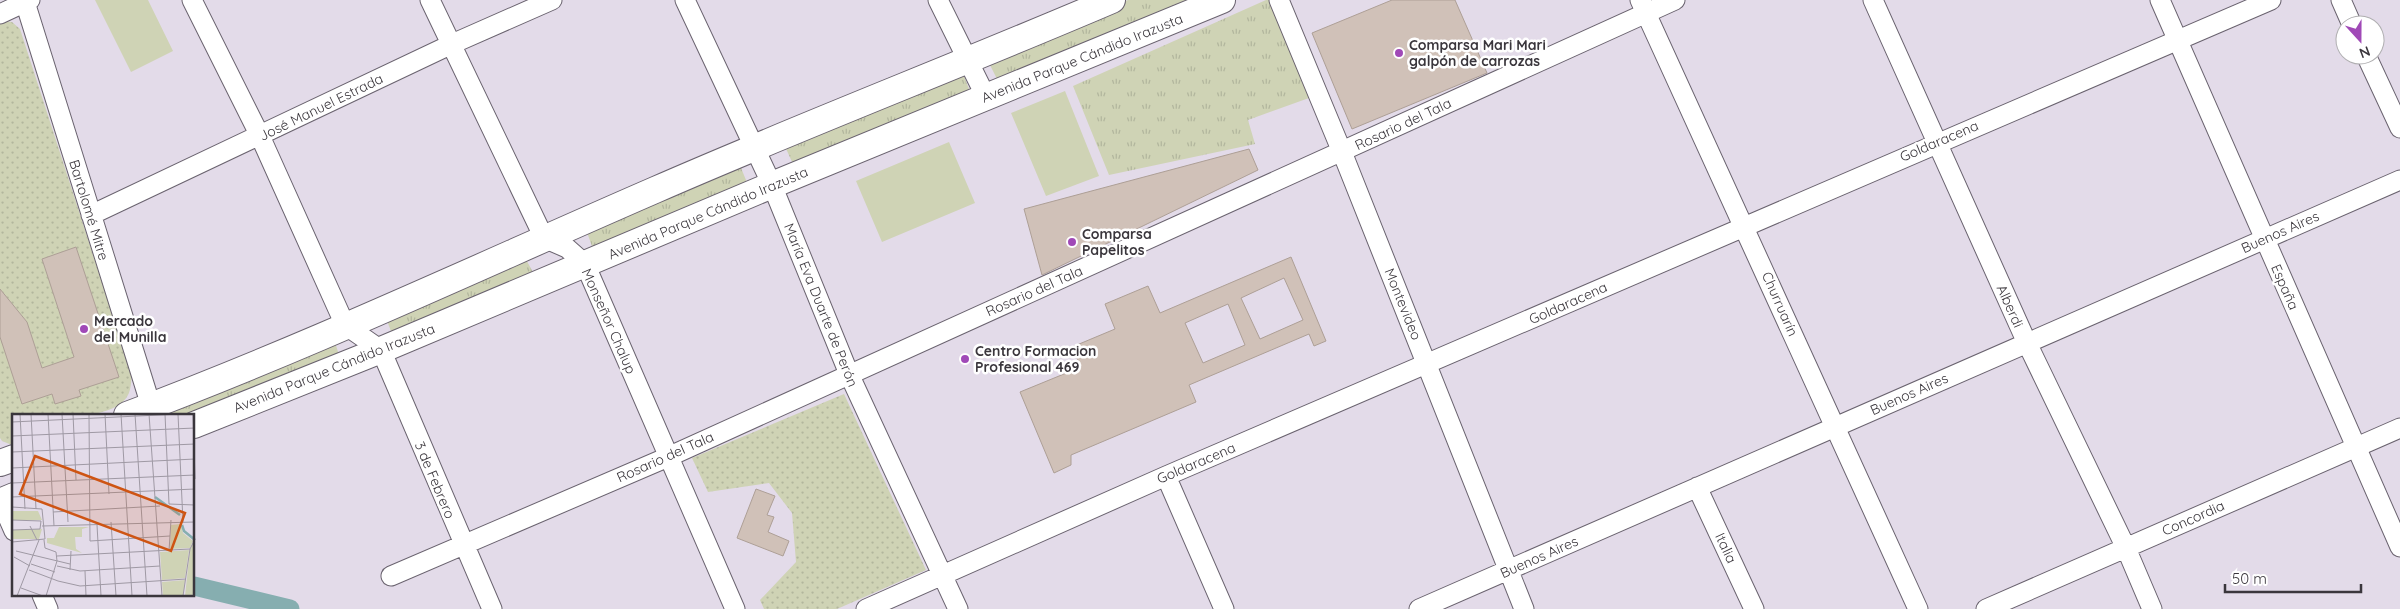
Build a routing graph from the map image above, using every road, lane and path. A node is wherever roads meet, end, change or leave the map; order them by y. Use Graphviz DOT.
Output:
graph roads {
  1 [pos="192,0"];
  2 [pos="430,0"];
  3 [pos="552,0"];
  4 [pos="685,0"];
  5 [pos="938,0"];
  6 [pos="1112,0"];
  7 [pos="1222,0"];
  8 [pos="1279,0"];
  9 [pos="1675,0"];
  10 [pos="1874,0"];
  11 [pos="2160,0"];
  12 [pos="2271,0"];
  13 [pos="2341,0"];
  14 [pos="28,1"];
  15 [pos="1643,7"];
  16 [pos="0,14"];
  17 [pos="2348,15"];
  18 [pos="2177,39"];
  19 [pos="452,44"];
  20 [pos="967,62"];
  21 [pos="2371,65"];
  22 [pos="986,97"];
  23 [pos="2400,128"];
  24 [pos="260,136"];
  25 [pos="1938,142"];
  26 [pos="755,147"];
  27 [pos="1342,152"];
  28 [pos="2400,180"];
  29 [pos="772,185"];
  30 [pos="91,215"];
  31 [pos="1744,226"];
  32 [pos="544,238"];
  33 [pos="2264,239"];
  34 [pos="585,264"];
  35 [pos="345,326"];
  36 [pos="2027,343"];
  37 [pos="381,350"];
  38 [pos="1427,365"];
  39 [pos="849,374"];
  40 [pos="154,411"];
  41 [pos="134,414"];
  42 [pos="195,424"];
  43 [pos="1836,427"];
  44 [pos="2400,428"];
  45 [pos="2356,447"];
  46 [pos="668,457"];
  47 [pos="12,459"];
  48 [pos="0,463"];
  49 [pos="1166,476"];
  50 [pos="1697,487"];
  51 [pos="4,500"];
  52 [pos="12,525"];
  53 [pos="463,546"];
  54 [pos="2400,547"];
  55 [pos="2126,548"];
  56 [pos="1509,570"];
  57 [pos="943,575"];
  58 [pos="391,576"];
  59 [pos="42,596"];
  60 [pos="48,609"];
  61 [pos="492,609"];
  62 [pos="735,609"];
  63 [pos="866,609"];
  64 [pos="958,609"];
  65 [pos="1224,609"];
  66 [pos="1419,609"];
  67 [pos="1524,609"];
  68 [pos="1754,609"];
  69 [pos="1918,609"];
  70 [pos="1986,609"];
  71 [pos="2152,609"];
  1 -- 24 [label="street"];
  2 -- 19 [label="street"];
  3 -- 19 [label="street, José Manuel Estrada"];
  4 -- 26 [label="street, María Eva Duarte de Perón"];
  5 -- 20 [label="street"];
  6 -- 20 [label="main road"];
  7 -- 22 [label="main road, Avenida Parque Cándido Irazusta"];
  8 -- 27 [label="street, Montevideo"];
  9 -- 15 [label="street, Rosario del Tala"];
  10 -- 25 [label="street, Alberdi"];
  11 -- 18 [label="street, España"];
  12 -- 18 [label="street, Goldaracena"];
  13 -- 17 [label="street"];
  14 -- 16 [label="street"];
  14 -- 30 [label="street, Bartolomé Mitre"];
  15 -- 27 [label="street, Rosario del Tala"];
  15 -- 31 [label="street, Churruarín"];
  18 -- 25 [label="street, Goldaracena"];
  18 -- 33 [label="street, España"];
  19 -- 24 [label="street, José Manuel Estrada"];
  19 -- 32 [label="street"];
  20 -- 22 [label="street"];
  20 -- 26 [label="main road"];
  21 -- 23 [label="street"];
  22 -- 29 [label="main road, Avenida Parque Cándido Irazusta"];
  24 -- 30 [label="street, José Manuel Estrada"];
  24 -- 35 [label="street"];
  25 -- 31 [label="street, Goldaracena"];
  25 -- 36 [label="street, Alberdi"];
  26 -- 29 [label="street, María Eva Duarte de Perón"];
  26 -- 32 [label="main road"];
  27 -- 38 [label="street, Montevideo"];
  27 -- 39 [label="street, Rosario del Tala"];
  28 -- 33 [label="street, Buenos Aires"];
  29 -- 34 [label="main road, Avenida Parque Cándido Irazusta"];
  29 -- 39 [label="street, María Eva Duarte de Perón"];
  30 -- 40 [label="street, Bartolomé Mitre"];
  31 -- 38 [label="street, Goldaracena"];
  31 -- 43 [label="street, Churruarín"];
  32 -- 34 [label="street, Monseñor Chalup"];
  32 -- 35 [label="main road"];
  33 -- 36 [label="street, Buenos Aires"];
  33 -- 45 [label="street, España"];
  34 -- 37 [label="main road, Avenida Parque Cándido Irazusta"];
  34 -- 46 [label="street, Monseñor Chalup"];
  35 -- 37 [label="street"];
  35 -- 40 [label="main road"];
  36 -- 43 [label="street, Buenos Aires"];
  36 -- 55 [label="street, Alberdi"];
  37 -- 42 [label="main road, Avenida Parque Cándido Irazusta"];
  37 -- 53 [label="street, 3 de Febrero"];
  38 -- 49 [label="street, Goldaracena"];
  38 -- 56 [label="street, Montevideo"];
  39 -- 46 [label="street, Rosario del Tala"];
  39 -- 57 [label="street, María Eva Duarte de Perón"];
  40 -- 41 [label="main road"];
  43 -- 50 [label="street, Buenos Aires"];
  43 -- 69 [label="street, Churruarín"];
  44 -- 45 [label="street, Concordia"];
  45 -- 54 [label="street, España"];
  45 -- 55 [label="street, Concordia"];
  46 -- 53 [label="street, Rosario del Tala"];
  46 -- 62 [label="street, Monseñor Chalup"];
  47 -- 48 [label="main road"];
  49 -- 57 [label="street, Goldaracena"];
  49 -- 65 [label="street"];
  50 -- 56 [label="street, Buenos Aires"];
  50 -- 68 [label="street, Italia"];
  51 -- 52 [label="street"];
  53 -- 58 [label="street, Rosario del Tala"];
  53 -- 61 [label="street, 3 de Febrero"];
  55 -- 70 [label="street, Concordia"];
  55 -- 71 [label="street, Alberdi"];
  56 -- 66 [label="street, Buenos Aires"];
  56 -- 67 [label="street, Montevideo"];
  57 -- 63 [label="street, Goldaracena"];
  57 -- 64 [label="street, María Eva Duarte de Perón"];
  59 -- 60 [label="street"];
}
